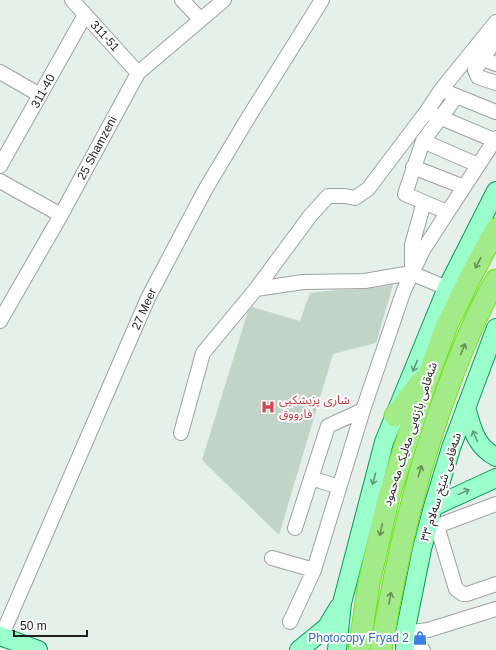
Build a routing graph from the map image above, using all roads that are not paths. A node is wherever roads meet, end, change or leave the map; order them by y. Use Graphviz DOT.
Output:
graph roads {
  1 [pos="182,0"];
  2 [pos="224,0"];
  3 [pos="322,0"];
  4 [pos="80,5"];
  5 [pos="200,19"];
  6 [pos="496,22"];
  7 [pos="495,42"];
  8 [pos="483,59"];
  9 [pos="496,64"];
  10 [pos="0,72"];
  11 [pos="138,73"];
  12 [pos="496,83"];
  13 [pos="441,90"];
  14 [pos="40,96"];
  15 [pos="456,97"];
  16 [pos="496,112"];
  17 [pos="433,114"];
  18 [pos="495,139"];
  19 [pos="422,141"];
  20 [pos="478,165"];
  21 [pos="0,166"];
  22 [pos="413,167"];
  23 [pos="0,181"];
  24 [pos="464,187"];
  25 [pos="496,191"];
  26 [pos="424,202"];
  27 [pos="447,212"];
  28 [pos="61,215"];
  29 [pos="496,229"];
  30 [pos="417,247"];
  31 [pos="412,273"];
  32 [pos="496,280"];
  33 [pos="447,288"];
  34 [pos="256,289"];
  35 [pos="0,321"];
  36 [pos="496,328"];
  37 [pos="430,370"];
  38 [pos="466,407"];
  39 [pos="363,410"];
  40 [pos="394,416"];
  41 [pos="181,433"];
  42 [pos="496,457"];
  43 [pos="311,478"];
  44 [pos="496,478"];
  45 [pos="339,487"];
  46 [pos="496,504"];
  47 [pos="433,507"];
  48 [pos="295,528"];
  49 [pos="432,528"];
  50 [pos="272,558"];
  51 [pos="314,570"];
  52 [pos="496,584"];
  53 [pos="342,603"];
  54 [pos="496,609"];
  55 [pos="290,622"];
  56 [pos="405,641"];
  57 [pos="3,642"];
  58 [pos="385,643"];
  59 [pos="38,650"];
  60 [pos="299,650"];
  61 [pos="337,650"];
  62 [pos="358,650"];
  63 [pos="423,650"];
  1 -- 5 [label="street"];
  2 -- 5 [label="street, 25 Shamzeni"];
  3 -- 57 [label="street, 27 Meer"];
  4 -- 11 [label="street, 311-51"];
  4 -- 14 [label="street, 311-40"];
  5 -- 11 [label="street, 25 Shamzeni"];
  6 -- 13 [label="street"];
  7 -- 8 [label="street"];
  8 -- 9 [label="street"];
  8 -- 12 [label="street"];
  10 -- 14 [label="street"];
  11 -- 28 [label="street, 25 Shamzeni"];
  13 -- 15 [label="street"];
  13 -- 17 [label="street"];
  14 -- 21 [label="street, 311-40"];
  15 -- 16 [label="street"];
  15 -- 17 [label="street"];
  17 -- 18 [label="street"];
  17 -- 19 [label="street"];
  17 -- 34 [label="street"];
  18 -- 20 [label="street"];
  19 -- 20 [label="street"];
  19 -- 22 [label="street"];
  20 -- 24 [label="street"];
  22 -- 24 [label="street"];
  22 -- 26 [label="street"];
  23 -- 28 [label="street"];
  24 -- 27 [label="street"];
  25 -- 33 [label="main road"];
  26 -- 27 [label="street"];
  26 -- 30 [label="street"];
  27 -- 30 [label="street"];
  28 -- 35 [label="street, 25 Shamzeni"];
  29 -- 37 [label="highway, شەقامی بازنەیی مەلیک مەحمود, one-way"];
  30 -- 31 [label="street"];
  31 -- 33 [label="street"];
  31 -- 34 [label="street"];
  31 -- 39 [label="street"];
  58 -- 32 [label="highway, شەقامی بازنەیی مەلیک مەحمود, one-way"];
  33 -- 40 [label="main road, one-way"];
  34 -- 41 [label="street"];
  36 -- 38 [label="main road, شەقامی شێخ سەلام ٣٣"];
  37 -- 40 [label="highway"];
  37 -- 62 [label="highway, شەقامی بازنەیی مەلیک مەحمود, one-way"];
  42 -- 38 [label="main road, one-way"];
  38 -- 47 [label="main road, شەقامی شێخ سەلام ٣٣"];
  39 -- 43 [label="street"];
  39 -- 45 [label="street"];
  40 -- 53 [label="main road, one-way"];
  43 -- 45 [label="street"];
  43 -- 48 [label="street"];
  47 -- 44 [label="main road, one-way"];
  45 -- 51 [label="street"];
  46 -- 49 [label="street"];
  47 -- 49 [label="main road, شەقامی شێخ سەلام ٣٣"];
  49 -- 52 [label="street"];
  49 -- 56 [label="main road, شەقامی شێخ سەلام ٣٣"];
  50 -- 51 [label="street"];
  51 -- 55 [label="street"];
  53 -- 60 [label="main road"];
  53 -- 61 [label="main road"];
  54 -- 56 [label="street"];
  56 -- 63 [label="street"];
  57 -- 59 [label="main road"];
}
